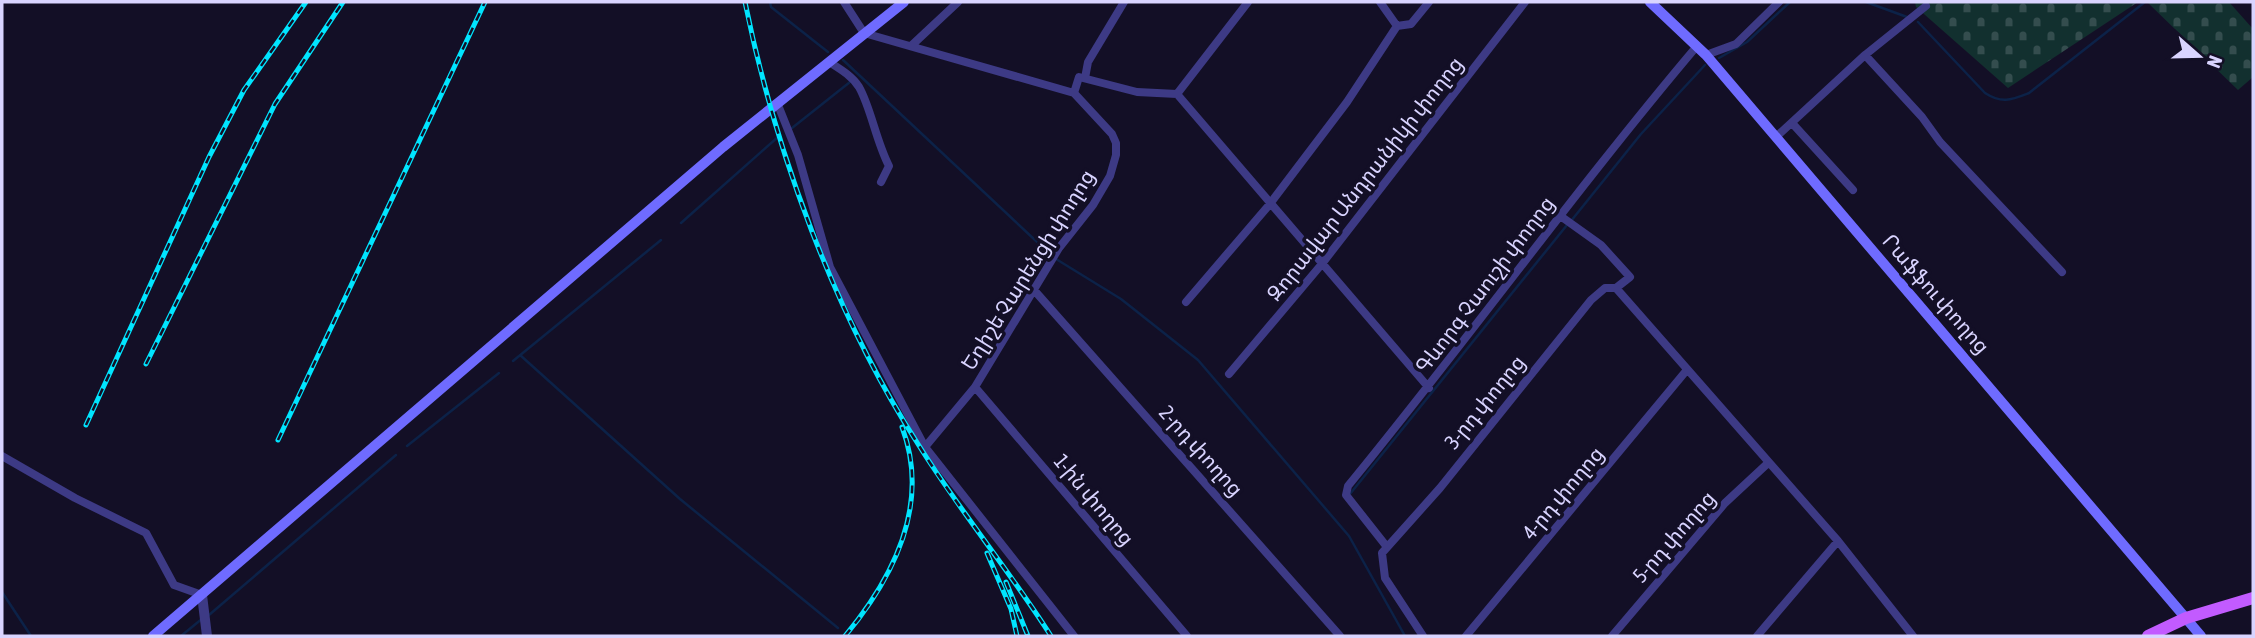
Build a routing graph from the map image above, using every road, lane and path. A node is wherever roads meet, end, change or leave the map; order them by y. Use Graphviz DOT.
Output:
graph roads {
  1 [pos="845,2"];
  2 [pos="904,2"];
  3 [pos="958,2"];
  4 [pos="1124,2"];
  5 [pos="1248,2"];
  6 [pos="1380,2"];
  7 [pos="1429,2"];
  8 [pos="1525,2"];
  9 [pos="1650,2"];
  10 [pos="1779,2"];
  11 [pos="1926,6"];
  12 [pos="1397,26"];
  13 [pos="864,33"];
  14 [pos="911,46"];
  15 [pos="1697,46"];
  16 [pos="1706,55"];
  17 [pos="1865,55"];
  18 [pos="830,62"];
  19 [pos="1085,78"];
  20 [pos="1074,93"];
  21 [pos="1177,94"];
  22 [pos="778,105"];
  23 [pos="1792,123"];
  24 [pos="1777,136"];
  25 [pos="881,182"];
  26 [pos="1853,190"];
  27 [pos="1269,205"];
  28 [pos="1559,215"];
  29 [pos="1321,265"];
  30 [pos="2062,272"];
  31 [pos="1616,288"];
  32 [pos="1034,290"];
  33 [pos="1186,302"];
  34 [pos="1686,371"];
  35 [pos="1229,374"];
  36 [pos="975,387"];
  37 [pos="1429,388"];
  38 [pos="925,447"];
  39 [pos="2,456"];
  40 [pos="1767,464"];
  41 [pos="1838,541"];
  42 [pos="1387,548"];
  43 [pos="202,595"];
  44 [pos="2253,598"];
  45 [pos="2186,618"];
  46 [pos="1910,635"];
  47 [pos="153,636"];
  48 [pos="207,636"];
  49 [pos="1074,636"];
  50 [pos="1187,636"];
  51 [pos="1340,636"];
  52 [pos="1423,636"];
  53 [pos="1466,636"];
  54 [pos="1612,636"];
  55 [pos="1757,636"];
  56 [pos="2148,636"];
  57 [pos="2201,636"];
  1 -- 13 [label="street"];
  2 -- 13 [label="main road"];
  3 -- 14 [label="street"];
  4 -- 19 [label="street"];
  5 -- 21 [label="street"];
  6 -- 12 [label="street"];
  7 -- 12 [label="street"];
  8 -- 29 [label="street, Զորավար Անդրանիկի փողոց"];
  9 -- 15 [label="main road, Րաֆֆու փողոց"];
  10 -- 16 [label="street"];
  11 -- 17 [label="street"];
  12 -- 27 [label="street"];
  13 -- 14 [label="street"];
  13 -- 18 [label="main road"];
  14 -- 20 [label="street"];
  15 -- 16 [label="main road, Րաֆֆու փողոց"];
  15 -- 28 [label="street, Գևորգ Չաուշի փողոց"];
  16 -- 24 [label="main road, Րաֆֆու փողոց"];
  17 -- 23 [label="street"];
  17 -- 30 [label="street"];
  18 -- 22 [label="main road"];
  18 -- 25 [label="street"];
  19 -- 20 [label="street"];
  19 -- 21 [label="street"];
  20 -- 32 [label="street, Եղիշե Չարենցի փողոց"];
  21 -- 27 [label="street"];
  22 -- 38 [label="street"];
  22 -- 43 [label="main road"];
  23 -- 24 [label="street"];
  23 -- 26 [label="street"];
  24 -- 45 [label="main road, Րաֆֆու փողոց"];
  27 -- 29 [label="street"];
  27 -- 33 [label="street"];
  28 -- 31 [label="street"];
  28 -- 37 [label="street, Գևորգ Չաուշի փողոց"];
  29 -- 35 [label="street, Զորավար Անդրանիկի փողոց"];
  29 -- 37 [label="street"];
  31 -- 34 [label="street"];
  31 -- 42 [label="street, 3-րդ փողոց"];
  32 -- 36 [label="street, Եղիշե Չարենցի փողոց"];
  32 -- 51 [label="street, 2-րդ փողոց"];
  34 -- 40 [label="street"];
  34 -- 53 [label="street, 4-րդ փողոց"];
  36 -- 38 [label="street, Եղիշե Չարենցի փողոց"];
  36 -- 50 [label="street, 1-ին փողոց"];
  37 -- 42 [label="street, Գևորգ Չաուշի փողոց"];
  38 -- 49 [label="street"];
  39 -- 43 [label="street"];
  40 -- 41 [label="street"];
  40 -- 54 [label="street, 5-րդ փողոց"];
  41 -- 46 [label="street"];
  41 -- 55 [label="street"];
  42 -- 52 [label="street"];
  43 -- 47 [label="main road"];
  43 -- 48 [label="street"];
  44 -- 45 [label="main road"];
  45 -- 56 [label="main road"];
  45 -- 57 [label="main road, Րաֆֆու փողոց"];
}
